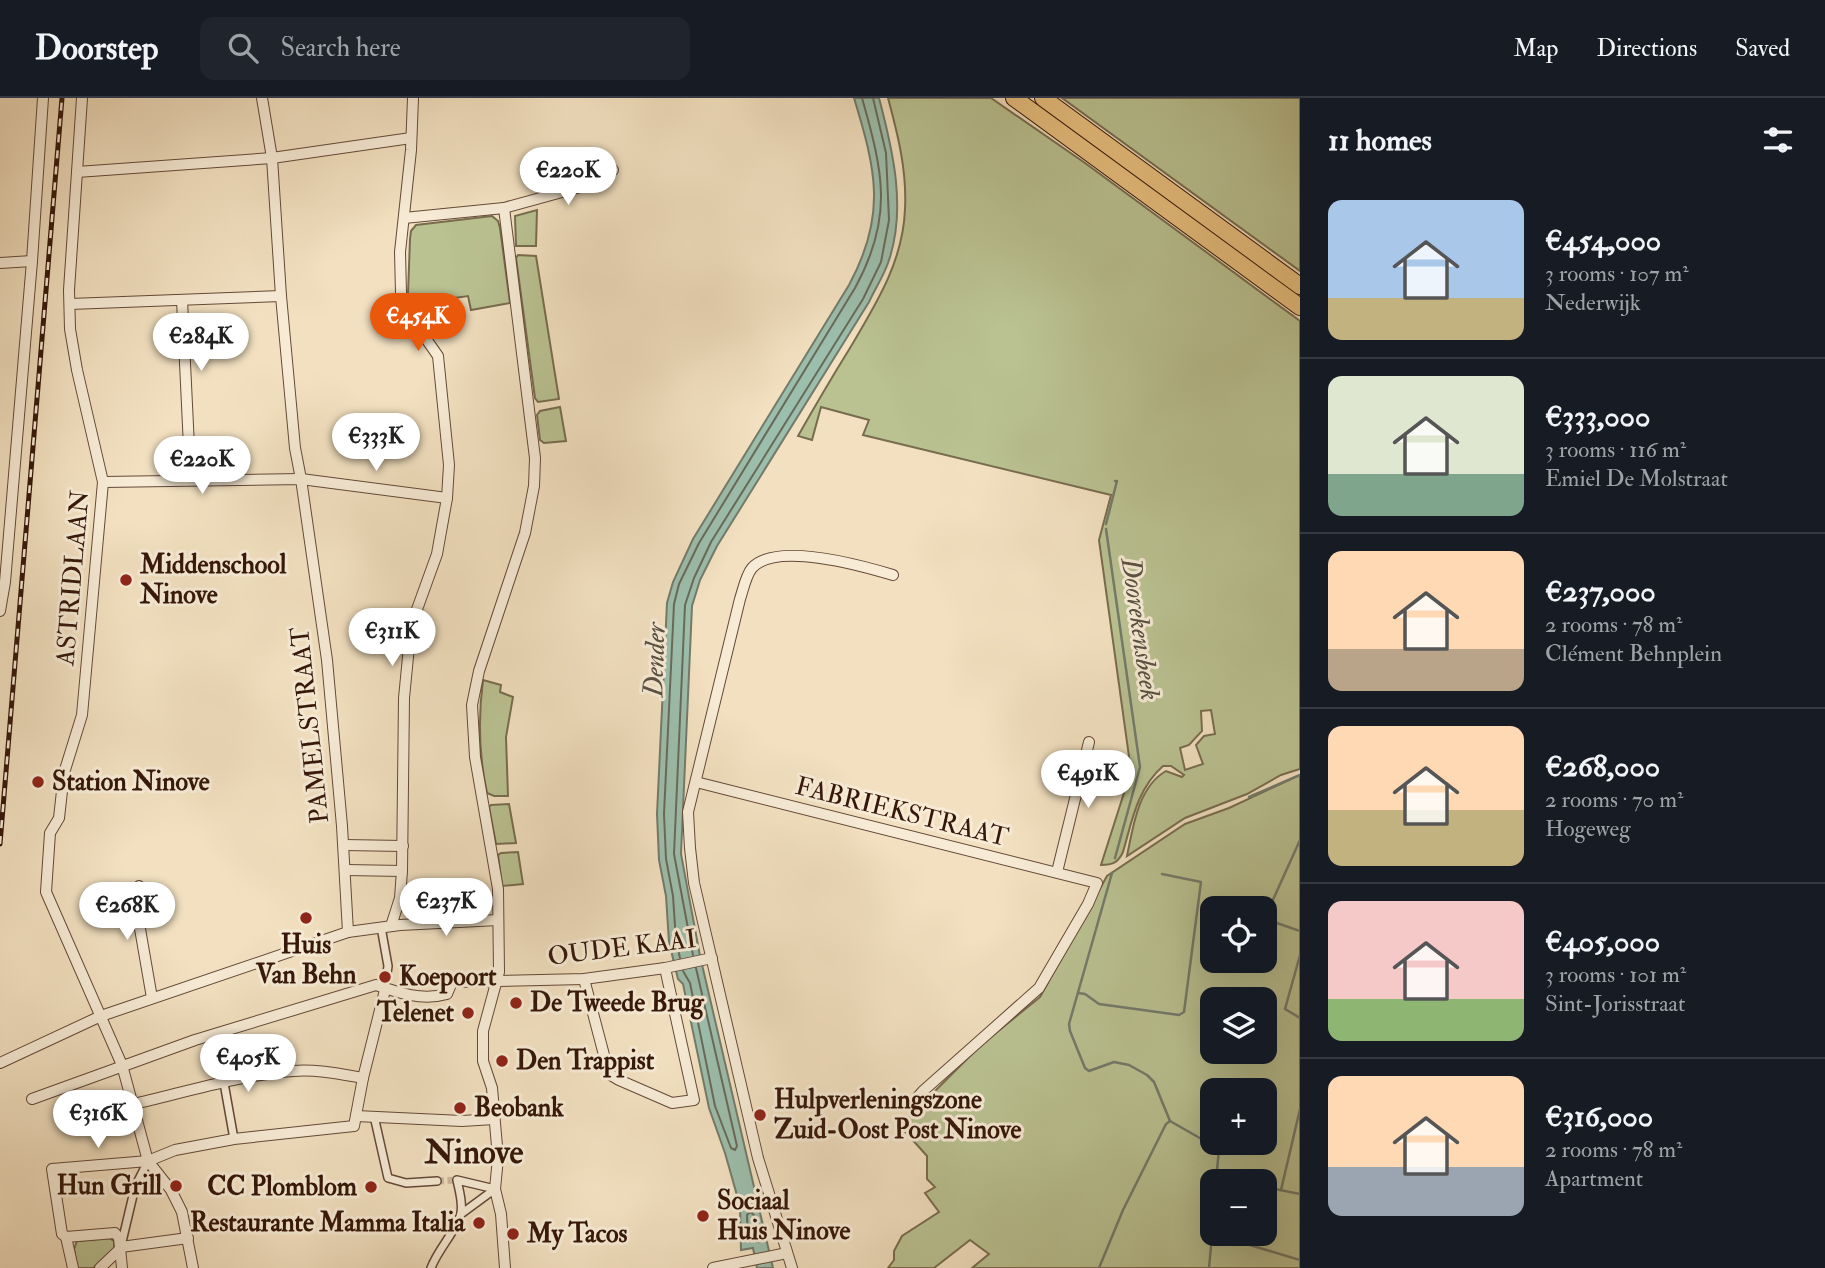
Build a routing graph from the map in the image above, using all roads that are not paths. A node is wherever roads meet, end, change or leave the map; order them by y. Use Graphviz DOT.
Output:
graph roads {
  1 [pos="43,98"];
  2 [pos="82,98"];
  3 [pos="262,98"];
  4 [pos="412,98"];
  5 [pos="1014,98"];
  6 [pos="1043,98"];
  7 [pos="411,138"];
  8 [pos="272,158"];
  9 [pos="613,170"];
  10 [pos="77,172"];
  11 [pos="504,208"];
  12 [pos="404,218"];
  13 [pos="33,261"];
  14 [pos="0,263"];
  15 [pos="1300,286"];
  16 [pos="281,296"];
  17 [pos="182,300"];
  18 [pos="69,304"];
  19 [pos="1300,307"];
  20 [pos="189,447"];
  21 [pos="301,479"];
  22 [pos="103,482"];
  23 [pos="447,498"];
  24 [pos="4,549"];
  25 [pos="893,575"];
  26 [pos="0,611"];
  27 [pos="1089,742"];
  28 [pos="696,782"];
  29 [pos="344,845"];
  30 [pos="403,846"];
  31 [pos="346,870"];
  32 [pos="402,871"];
  33 [pos="1057,872"];
  34 [pos="139,886"];
  35 [pos="498,920"];
  36 [pos="386,927"];
  37 [pos="348,932"];
  38 [pos="709,958"];
  39 [pos="665,968"];
  40 [pos="584,979"];
  41 [pos="496,980"];
  42 [pos="386,982"];
  43 [pos="152,999"];
  44 [pos="101,1016"];
  45 [pos="0,1063"];
  46 [pos="122,1065"];
  47 [pos="363,1078"];
  48 [pos="224,1083"];
  49 [pos="32,1099"];
  50 [pos="916,1099"];
  51 [pos="134,1104"];
  52 [pos="374,1116"];
  53 [pos="494,1119"];
  54 [pos="355,1121"];
  55 [pos="234,1139"];
  56 [pos="148,1161"];
  57 [pos="437,1181"];
  58 [pos="495,1189"];
  59 [pos="461,1214"];
  60 [pos="66,1237"];
  61 [pos="188,1238"];
  62 [pos="121,1248"];
  63 [pos="779,1255"];
  64 [pos="73,1268"];
  65 [pos="100,1268"];
  66 [pos="122,1268"];
  67 [pos="193,1268"];
  68 [pos="431,1268"];
  69 [pos="505,1268"];
  70 [pos="712,1268"];
  71 [pos="792,1268"];
  1 -- 13 [label="street"];
  2 -- 10 [label="street, ASTRIDLAAN"];
  3 -- 8 [label="street, PAMELSTRAAT"];
  4 -- 7 [label="street"];
  5 -- 19 [label="highway"];
  6 -- 15 [label="highway"];
  7 -- 8 [label="street"];
  7 -- 12 [label="street"];
  8 -- 10 [label="street"];
  8 -- 16 [label="street, PAMELSTRAAT"];
  9 -- 11 [label="street"];
  10 -- 18 [label="street, ASTRIDLAAN"];
  11 -- 12 [label="street"];
  11 -- 35 [label="street"];
  12 -- 23 [label="street"];
  13 -- 14 [label="street"];
  13 -- 24 [label="street"];
  16 -- 17 [label="street"];
  16 -- 21 [label="street, PAMELSTRAAT"];
  17 -- 18 [label="street"];
  17 -- 20 [label="street"];
  18 -- 22 [label="street, ASTRIDLAAN"];
  21 -- 22 [label="street"];
  21 -- 23 [label="street"];
  21 -- 29 [label="street, PAMELSTRAAT"];
  22 -- 44 [label="street, ASTRIDLAAN"];
  23 -- 30 [label="street"];
  24 -- 26 [label="street"];
  25 -- 28 [label="street"];
  27 -- 33 [label="street"];
  28 -- 33 [label="street, FABRIEKSTRAAT"];
  28 -- 38 [label="street"];
  29 -- 30 [label="street"];
  29 -- 31 [label="street, PAMELSTRAAT"];
  30 -- 32 [label="street"];
  31 -- 32 [label="street"];
  31 -- 37 [label="street, PAMELSTRAAT"];
  32 -- 36 [label="street"];
  33 -- 50 [label="street, FABRIEKSTRAAT"];
  34 -- 43 [label="street"];
  35 -- 36 [label="street"];
  35 -- 41 [label="street"];
  36 -- 37 [label="street"];
  36 -- 42 [label="street"];
  37 -- 43 [label="street"];
  38 -- 39 [label="street, OUDE KAAI"];
  38 -- 63 [label="street"];
  39 -- 40 [label="street, OUDE KAAI"];
  39 -- 40 [label="street"];
  40 -- 41 [label="street, OUDE KAAI"];
  41 -- 42 [label="street, OUDE KAAI"];
  41 -- 53 [label="street"];
  42 -- 46 [label="street"];
  42 -- 47 [label="street"];
  43 -- 44 [label="street"];
  44 -- 45 [label="street"];
  44 -- 46 [label="street"];
  46 -- 49 [label="street"];
  46 -- 51 [label="street"];
  47 -- 48 [label="street"];
  47 -- 54 [label="street"];
  48 -- 51 [label="street"];
  48 -- 55 [label="street"];
  51 -- 56 [label="street"];
  52 -- 53 [label="street"];
  52 -- 54 [label="street"];
  52 -- 57 [label="street"];
  53 -- 58 [label="street"];
  54 -- 55 [label="street"];
  55 -- 56 [label="street"];
  56 -- 60 [label="street"];
  56 -- 61 [label="street"];
  56 -- 62 [label="street"];
  58 -- 59 [label="street"];
  58 -- 59 [label="street"];
  58 -- 69 [label="street"];
  59 -- 68 [label="street"];
  60 -- 62 [label="street"];
  60 -- 64 [label="street"];
  61 -- 62 [label="street"];
  61 -- 67 [label="street"];
  62 -- 65 [label="street"];
  62 -- 66 [label="street"];
  63 -- 70 [label="street"];
  63 -- 71 [label="street"];
}
